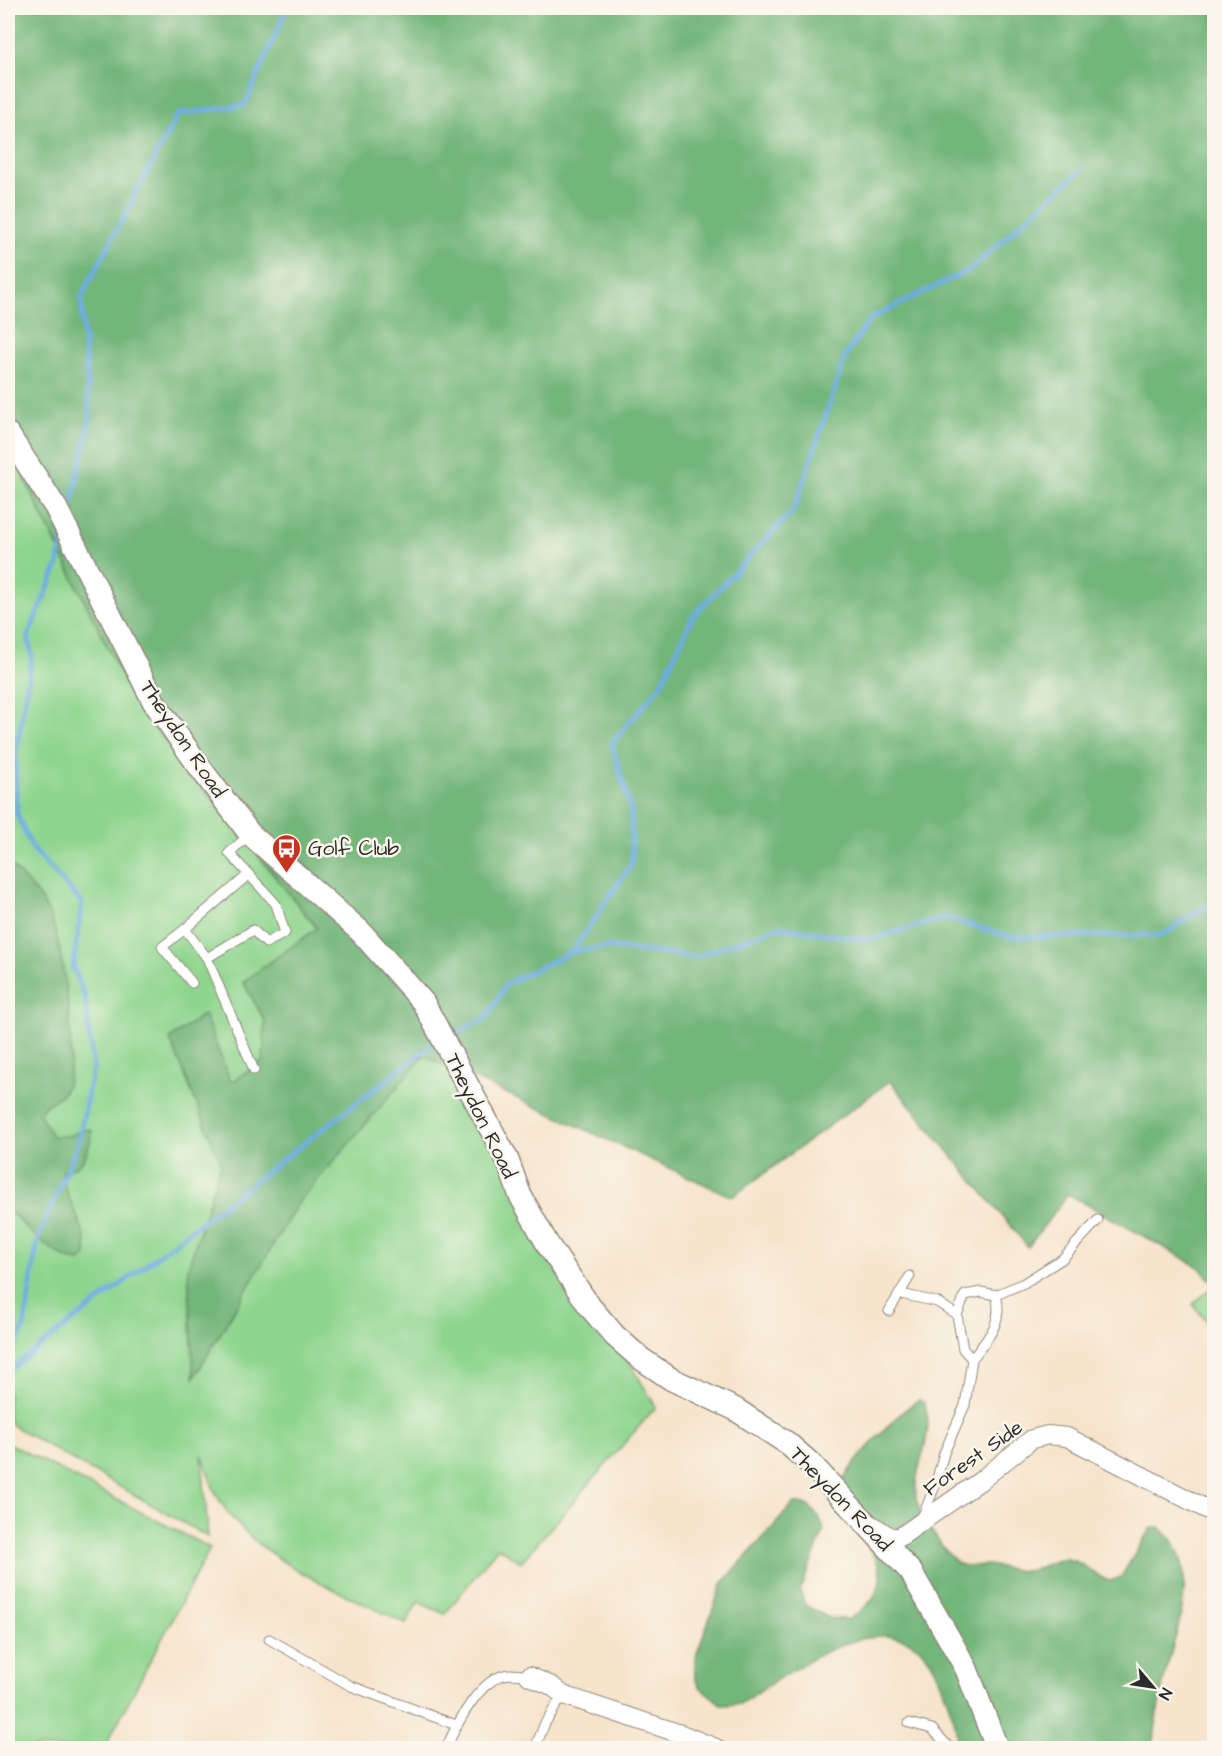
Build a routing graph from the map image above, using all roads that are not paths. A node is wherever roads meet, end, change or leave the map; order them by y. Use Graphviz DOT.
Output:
graph roads {
  1 [pos="8,434"];
  2 [pos="250,834"];
  3 [pos="248,874"];
  4 [pos="184,929"];
  5 [pos="207,958"];
  6 [pos="192,983"];
  7 [pos="254,1070"];
  8 [pos="1098,1220"];
  9 [pos="910,1276"];
  10 [pos="901,1294"];
  11 [pos="996,1295"];
  12 [pos="889,1311"];
  13 [pos="957,1315"];
  14 [pos="972,1359"];
  15 [pos="1215,1513"];
  16 [pos="859,1518"];
  17 [pos="921,1522"];
  18 [pos="269,1639"];
  19 [pos="529,1676"];
  20 [pos="563,1695"];
  21 [pos="909,1723"];
  22 [pos="456,1725"];
  23 [pos="446,1749"];
  24 [pos="535,1749"];
  25 [pos="716,1749"];
  26 [pos="950,1749"];
  27 [pos="997,1749"];
  1 -- 2 [label="street, Theydon Road"];
  2 -- 3 [label="lane"];
  2 -- 16 [label="street, Theydon Road"];
  3 -- 4 [label="lane"];
  3 -- 5 [label="lane"];
  4 -- 5 [label="lane"];
  4 -- 6 [label="lane"];
  5 -- 7 [label="lane"];
  8 -- 11 [label="lane"];
  9 -- 10 [label="lane"];
  10 -- 12 [label="lane"];
  10 -- 13 [label="lane"];
  11 -- 13 [label="lane"];
  11 -- 14 [label="lane"];
  13 -- 14 [label="lane"];
  14 -- 17 [label="lane"];
  15 -- 17 [label="street, Forest Side"];
  16 -- 17 [label="street, Forest Side"];
  16 -- 27 [label="street, Theydon Road"];
  18 -- 22 [label="lane"];
  19 -- 20 [label="street"];
  19 -- 22 [label="lane"];
  20 -- 24 [label="lane"];
  20 -- 25 [label="street"];
  21 -- 26 [label="lane"];
  22 -- 23 [label="lane"];
}
